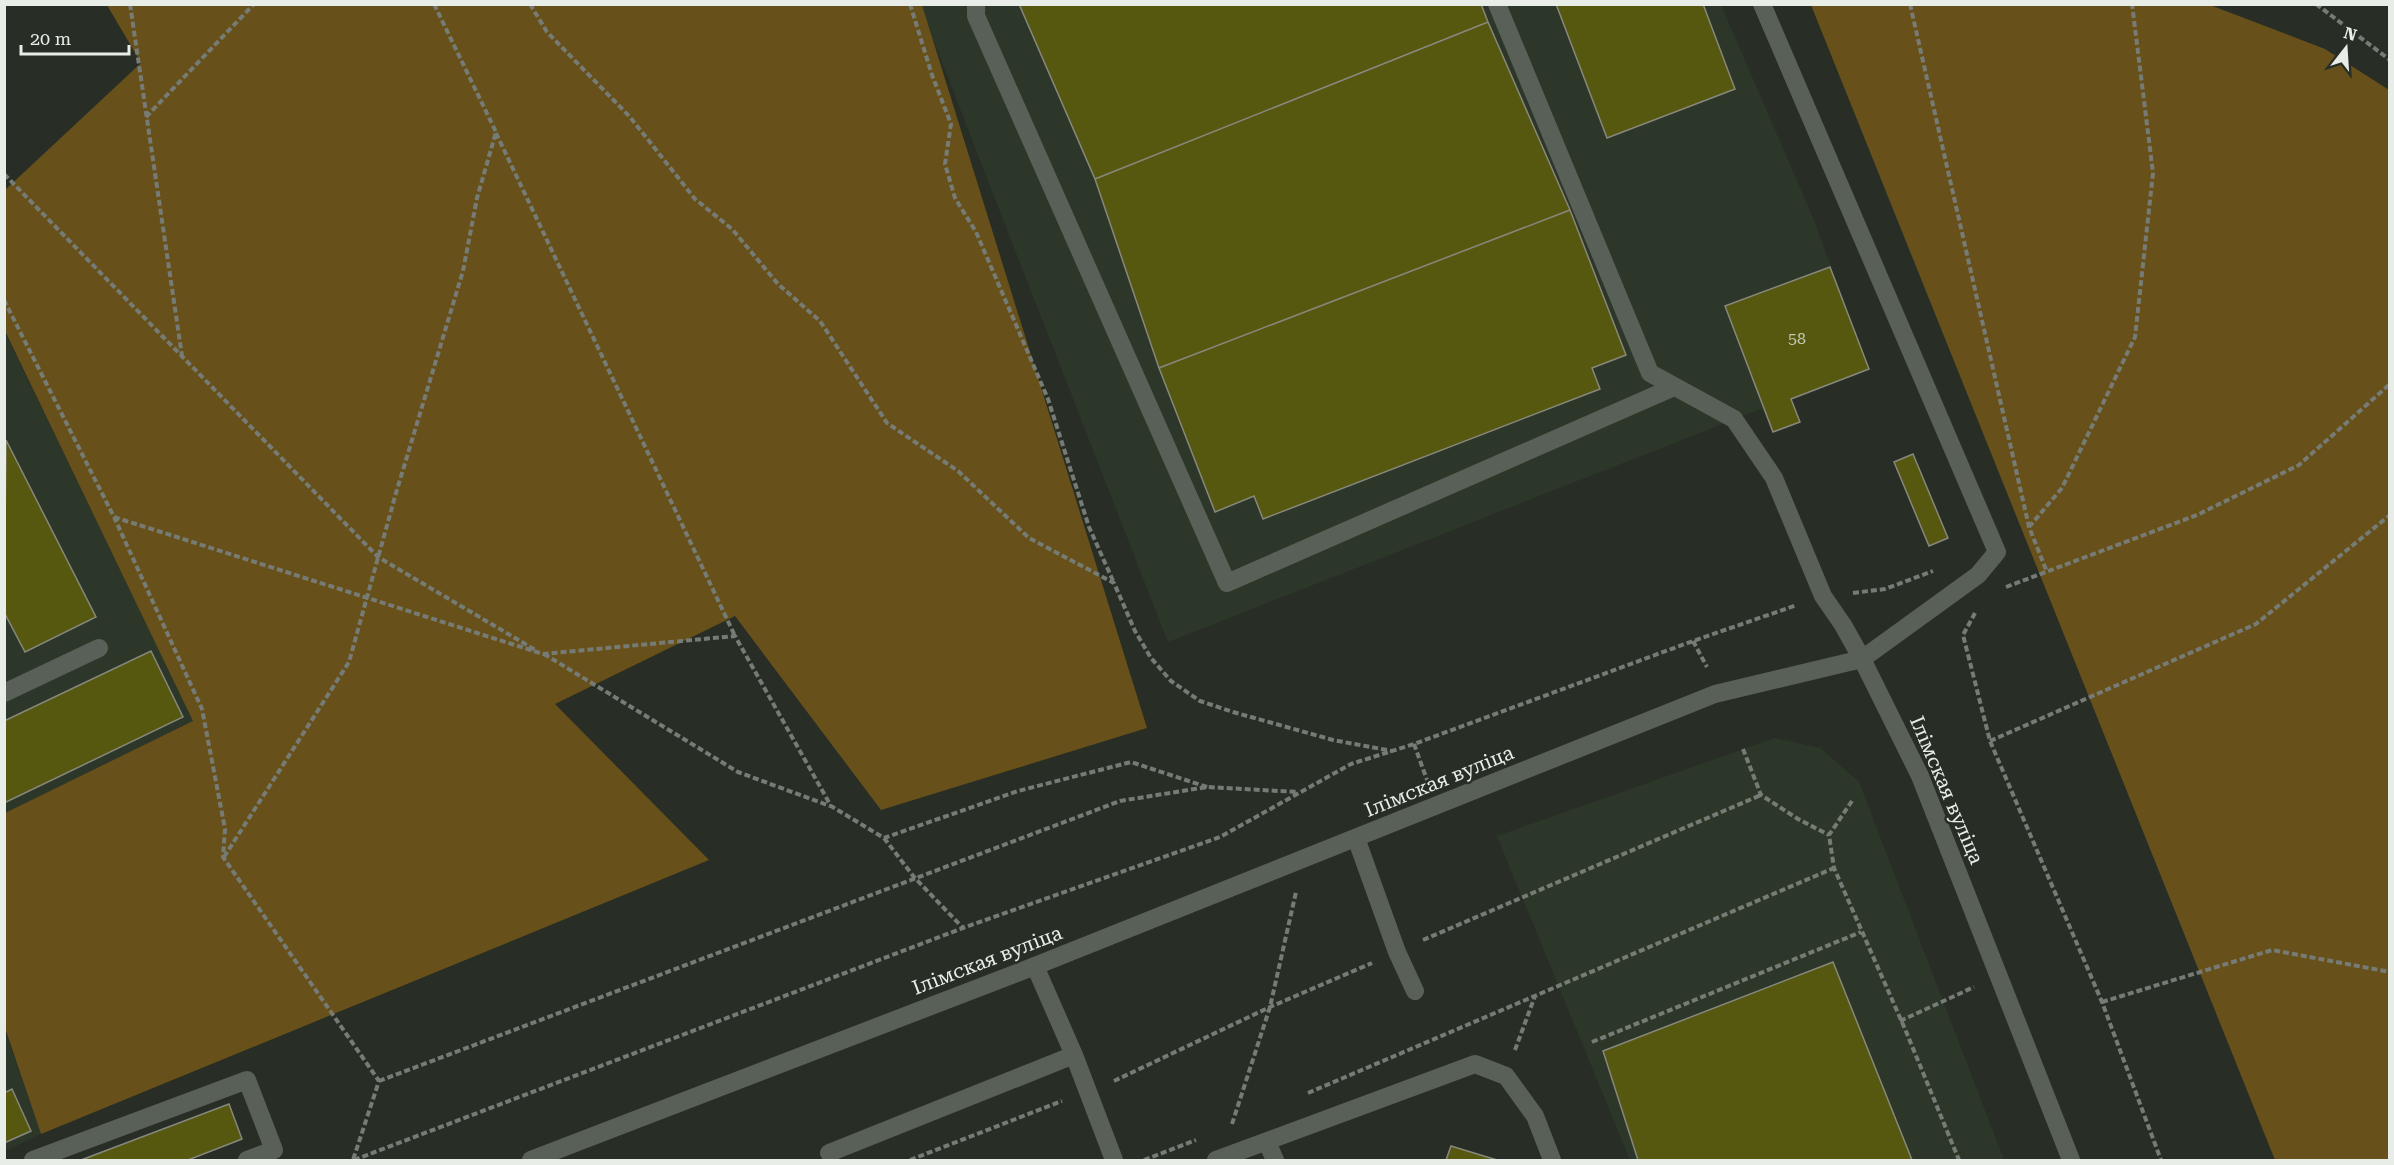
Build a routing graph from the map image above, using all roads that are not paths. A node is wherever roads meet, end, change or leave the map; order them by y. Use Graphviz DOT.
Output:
graph roads {
  1 [pos="976,4"];
  2 [pos="1497,4"];
  3 [pos="1762,4"];
  4 [pos="1674,387"];
  5 [pos="99,648"];
  6 [pos="1862,659"];
  7 [pos="4,693"];
  8 [pos="1356,838"];
  9 [pos="1035,966"];
  10 [pos="1415,992"];
  11 [pos="1074,1055"];
  12 [pos="1267,1142"];
  13 [pos="829,1153"];
  14 [pos="276,1155"];
  15 [pos="33,1161"];
  16 [pos="247,1161"];
  17 [pos="531,1161"];
  18 [pos="1114,1161"];
  19 [pos="1216,1161"];
  20 [pos="1275,1161"];
  21 [pos="1552,1161"];
  22 [pos="2071,1161"];
  1 -- 4 [label="street"];
  2 -- 4 [label="street"];
  3 -- 6 [label="street"];
  4 -- 6 [label="street"];
  5 -- 7 [label="street"];
  6 -- 8 [label="street, Ілімская вуліца"];
  6 -- 22 [label="street, Ілімская вуліца"];
  8 -- 9 [label="street, Ілімская вуліца"];
  8 -- 10 [label="street"];
  9 -- 11 [label="street"];
  9 -- 17 [label="street, Ілімская вуліца"];
  11 -- 13 [label="street"];
  11 -- 18 [label="street"];
  12 -- 19 [label="street"];
  12 -- 20 [label="street"];
  12 -- 21 [label="street"];
  14 -- 15 [label="street"];
  14 -- 16 [label="street"];
}
